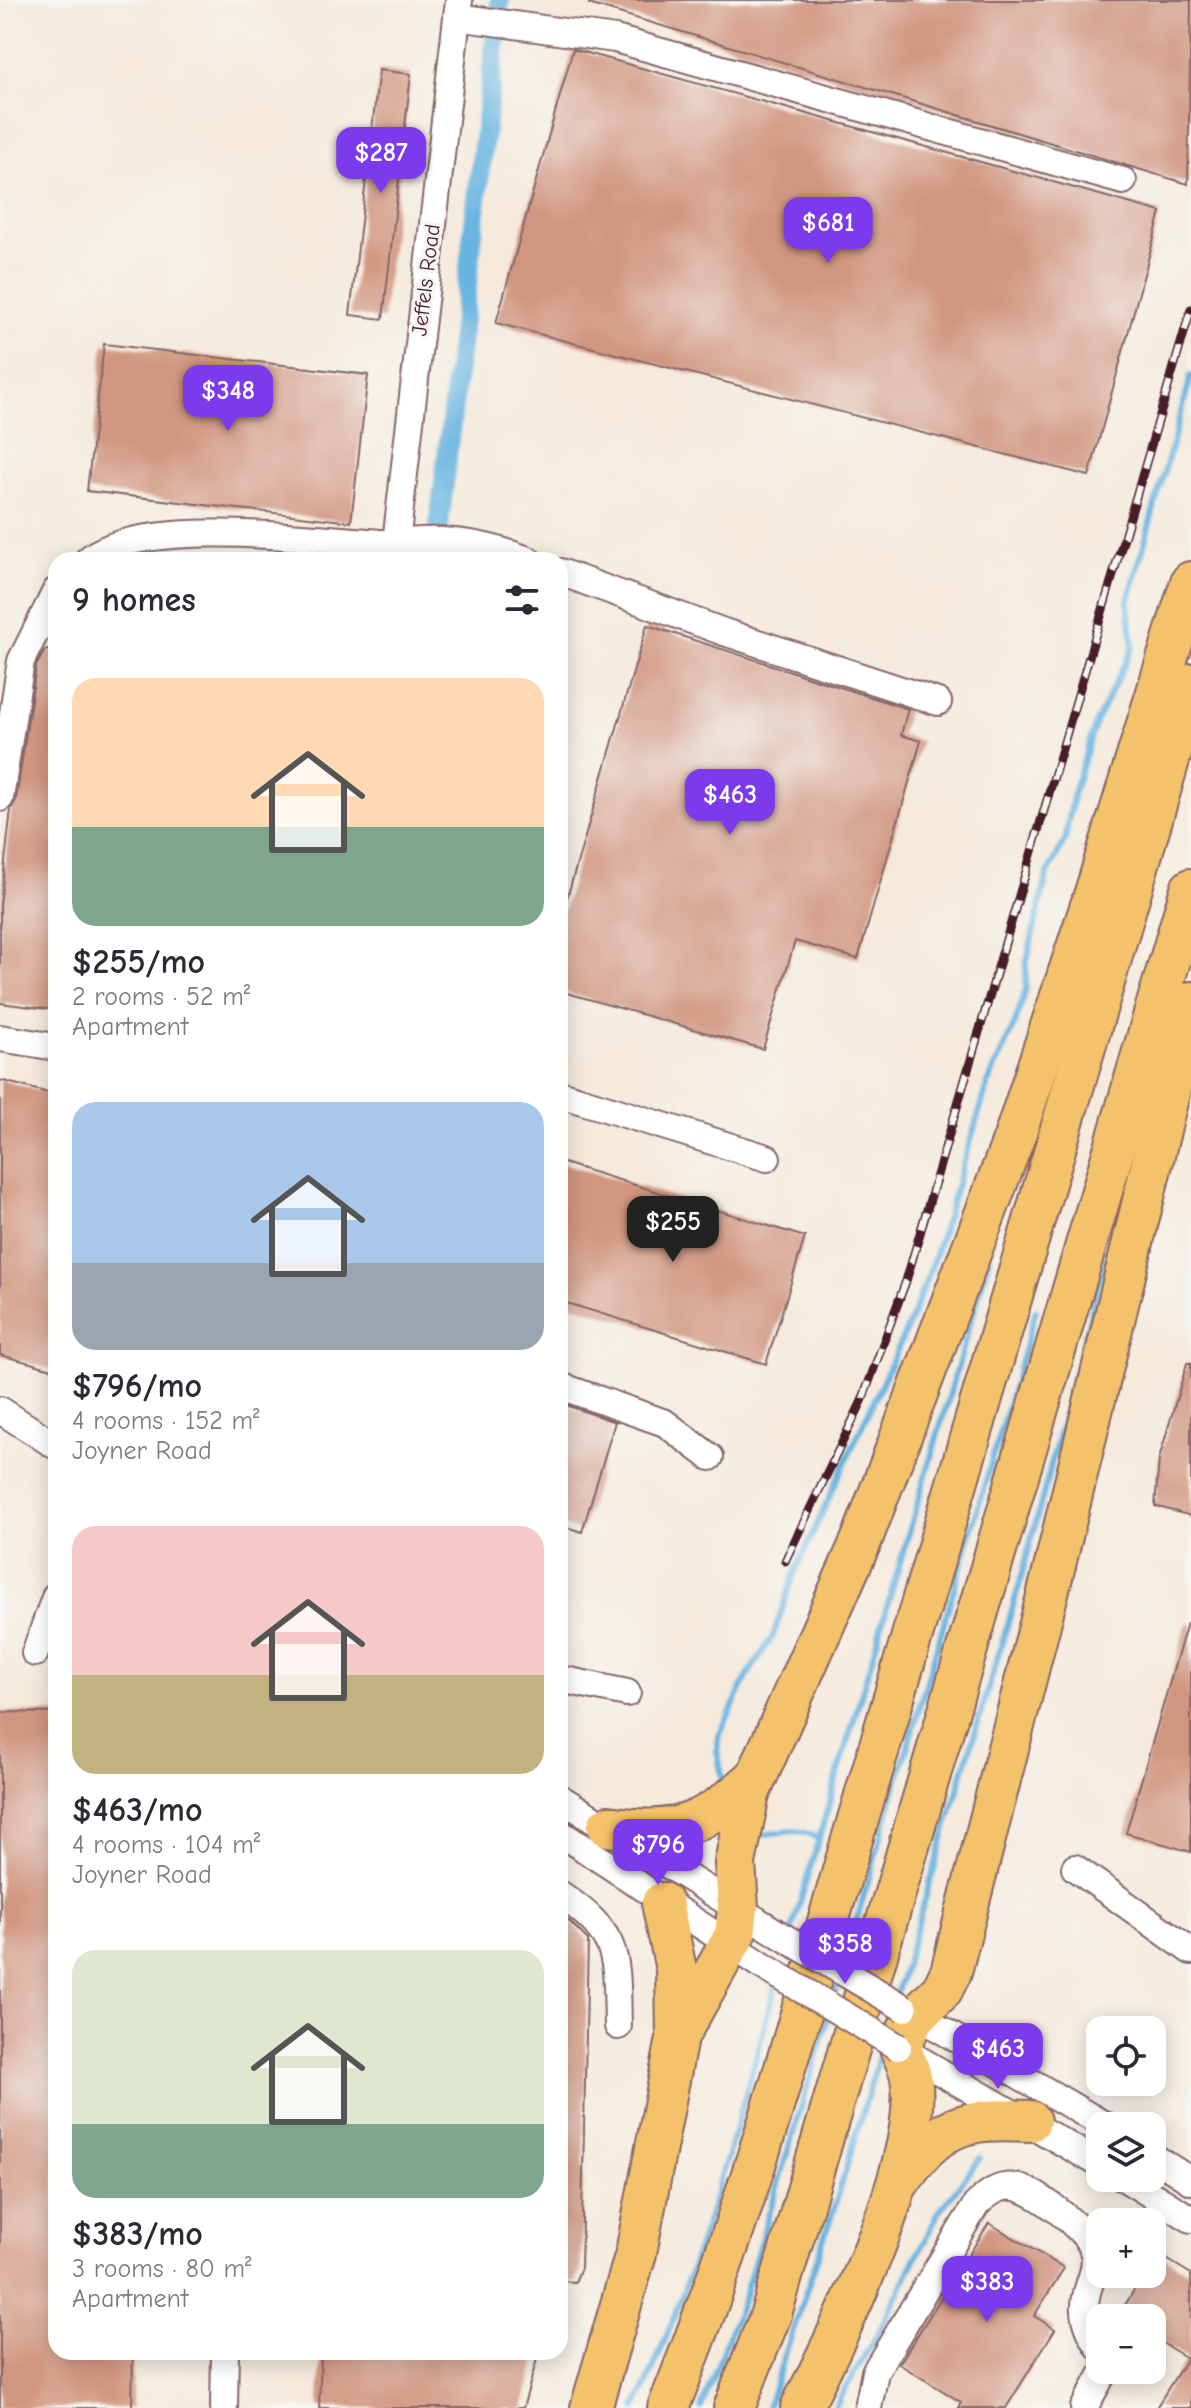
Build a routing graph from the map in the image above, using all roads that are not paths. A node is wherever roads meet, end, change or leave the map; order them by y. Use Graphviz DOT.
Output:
graph roads {
  1 [pos="466,12"];
  2 [pos="1123,181"];
  3 [pos="403,548"];
  4 [pos="106,552"];
  5 [pos="507,552"];
  6 [pos="568,575"];
  7 [pos="1191,582"];
  8 [pos="48,607"];
  9 [pos="1191,684"];
  10 [pos="938,702"];
  11 [pos="0,798"];
  12 [pos="1191,889"];
  13 [pos="1191,1002"];
  14 [pos="0,1038"];
  15 [pos="48,1046"];
  16 [pos="568,1096"];
  17 [pos="767,1158"];
  18 [pos="568,1389"];
  19 [pos="0,1410"];
  20 [pos="48,1441"];
  21 [pos="710,1457"];
  22 [pos="48,1619"];
  23 [pos="35,1653"];
  24 [pos="568,1681"];
  25 [pos="627,1693"];
  26 [pos="755,1778"];
  27 [pos="568,1803"];
  28 [pos="608,1826"];
  29 [pos="568,1838"];
  30 [pos="1075,1868"];
  31 [pos="568,1900"];
  32 [pos="662,1903"];
  33 [pos="738,1907"];
  34 [pos="730,1947"];
  35 [pos="1191,1951"];
  36 [pos="618,2026"];
  37 [pos="904,2029"];
  38 [pos="677,2038"];
  39 [pos="1086,2116"];
  40 [pos="1030,2121"];
  41 [pos="1086,2155"];
  42 [pos="1166,2165"];
  43 [pos="1191,2181"];
  44 [pos="896,2187"];
  45 [pos="1147,2192"];
  46 [pos="1191,2219"];
  47 [pos="1086,2322"];
  48 [pos="225,2360"];
  49 [pos="1094,2384"];
  50 [pos="224,2408"];
  51 [pos="591,2408"];
  52 [pos="668,2408"];
  53 [pos="734,2408"];
  54 [pos="801,2408"];
  55 [pos="868,2408"];
  56 [pos="1084,2408"];
  1 -- 2 [label="street"];
  1 -- 3 [label="street, Jeffels Road"];
  3 -- 4 [label="street"];
  3 -- 5 [label="street"];
  6 -- 10 [label="street"];
  7 -- 26 [label="highway"];
  8 -- 11 [label="street"];
  9 -- 52 [label="highway"];
  12 -- 53 [label="highway"];
  13 -- 37 [label="highway"];
  14 -- 15 [label="street"];
  16 -- 17 [label="street"];
  18 -- 21 [label="street"];
  19 -- 20 [label="street"];
  22 -- 23 [label="street"];
  24 -- 25 [label="street"];
  26 -- 28 [label="highway"];
  26 -- 33 [label="highway"];
  27 -- 28 [label="street"];
  28 -- 33 [label="street"];
  29 -- 32 [label="street"];
  30 -- 35 [label="street"];
  31 -- 36 [label="street"];
  32 -- 34 [label="street"];
  32 -- 38 [label="highway"];
  33 -- 34 [label="highway"];
  33 -- 37 [label="street, bridge"];
  34 -- 37 [label="street, bridge"];
  34 -- 38 [label="highway"];
  37 -- 39 [label="street"];
  37 -- 40 [label="street"];
  37 -- 44 [label="highway"];
  38 -- 51 [label="highway"];
  40 -- 41 [label="street"];
  40 -- 44 [label="highway"];
  42 -- 43 [label="street"];
  44 -- 54 [label="highway"];
  45 -- 46 [label="street"];
  47 -- 55 [label="street"];
  48 -- 50 [label="street"];
  49 -- 56 [label="street"];
}
